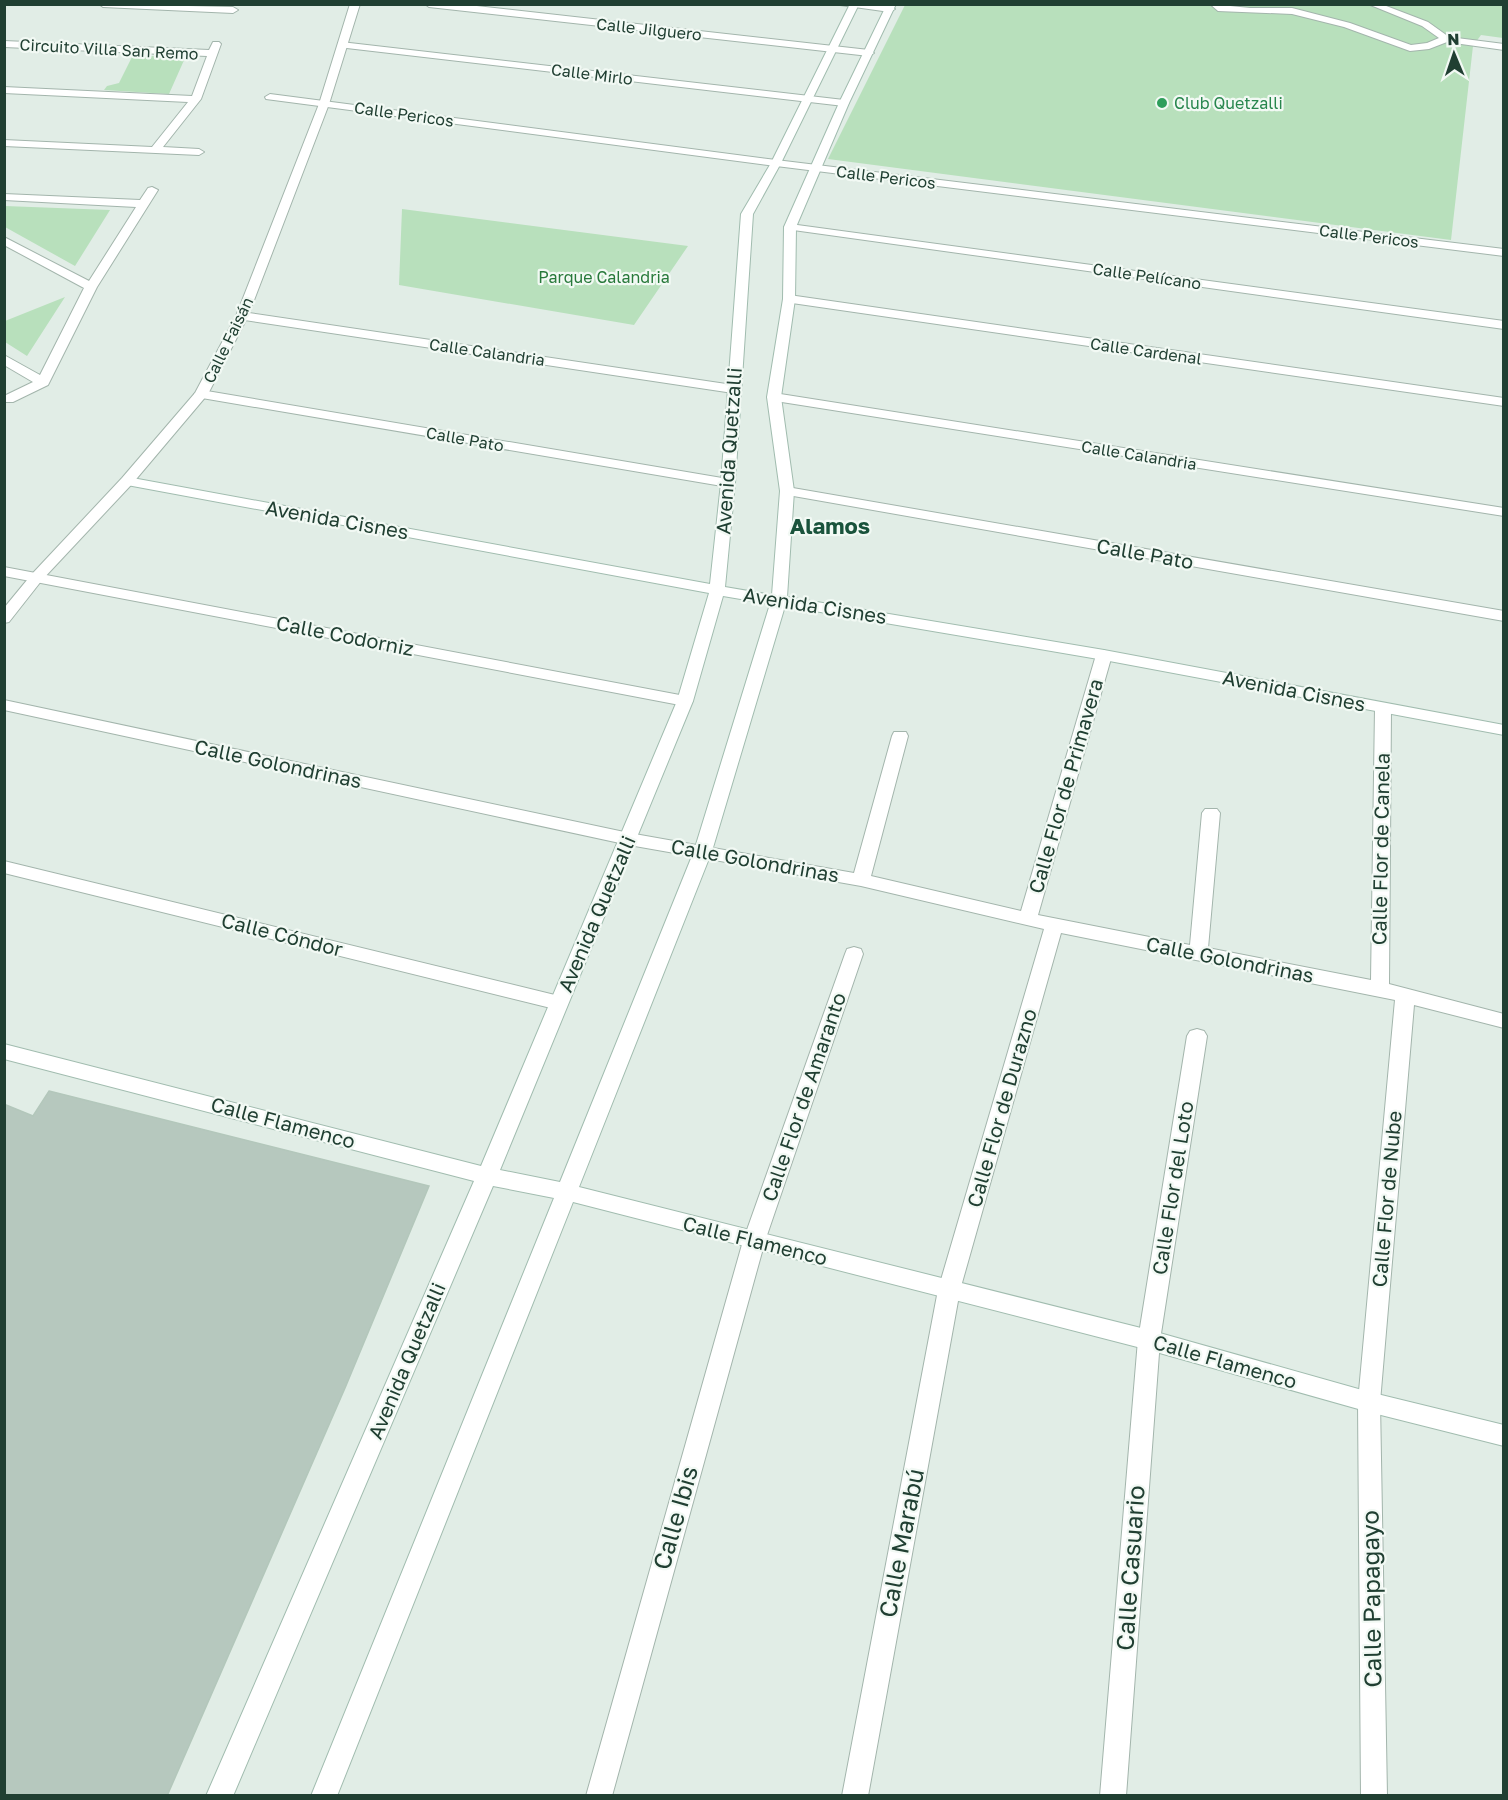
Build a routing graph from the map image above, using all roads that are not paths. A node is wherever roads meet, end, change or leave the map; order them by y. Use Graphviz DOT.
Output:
graph roads {
  1 [pos="355,4"];
  2 [pos="429,4"];
  3 [pos="1214,4"];
  4 [pos="1372,4"];
  5 [pos="104,5"];
  6 [pos="849,5"];
  7 [pos="234,7"];
  8 [pos="891,7"];
  9 [pos="228,21"];
  10 [pos="1446,39"];
  11 [pos="4,44"];
  12 [pos="340,45"];
  13 [pos="1503,46"];
  14 [pos="834,49"];
  15 [pos="869,53"];
  16 [pos="4,90"];
  17 [pos="270,97"];
  18 [pos="807,98"];
  19 [pos="196,99"];
  20 [pos="844,103"];
  21 [pos="324,104"];
  22 [pos="4,143"];
  23 [pos="155,150"];
  24 [pos="199,152"];
  25 [pos="776,164"];
  26 [pos="814,168"];
  27 [pos="152,190"];
  28 [pos="4,197"];
  29 [pos="143,204"];
  30 [pos="790,227"];
  31 [pos="4,240"];
  32 [pos="1503,253"];
  33 [pos="91,287"];
  34 [pos="789,299"];
  35 [pos="242,316"];
  36 [pos="1503,325"];
  37 [pos="4,359"];
  38 [pos="43,382"];
  39 [pos="733,388"];
  40 [pos="201,394"];
  41 [pos="774,397"];
  42 [pos="8,399"];
  43 [pos="1503,402"];
  44 [pos="127,481"];
  45 [pos="728,483"];
  46 [pos="787,491"];
  47 [pos="1503,512"];
  48 [pos="4,571"];
  49 [pos="37,577"];
  50 [pos="717,590"];
  51 [pos="779,600"];
  52 [pos="1503,616"];
  53 [pos="4,619"];
  54 [pos="1104,654"];
  55 [pos="685,701"];
  56 [pos="4,705"];
  57 [pos="1383,708"];
  58 [pos="1503,730"];
  59 [pos="900,736"];
  60 [pos="1211,813"];
  61 [pos="629,839"];
  62 [pos="703,851"];
  63 [pos="4,867"];
  64 [pos="861,880"];
  65 [pos="1028,918"];
  66 [pos="1054,925"];
  67 [pos="1198,953"];
  68 [pos="854,954"];
  69 [pos="1380,989"];
  70 [pos="1405,996"];
  71 [pos="558,1003"];
  72 [pos="1503,1021"];
  73 [pos="1197,1036"];
  74 [pos="4,1051"];
  75 [pos="488,1176"];
  76 [pos="567,1192"];
  77 [pos="754,1241"];
  78 [pos="949,1290"];
  79 [pos="1149,1340"];
  80 [pos="1369,1402"];
  81 [pos="1503,1436"];
  82 [pos="219,1796"];
  83 [pos="324,1796"];
  84 [pos="599,1796"];
  85 [pos="855,1796"];
  86 [pos="1113,1796"];
  87 [pos="1374,1796"];
  1 -- 12 [label="street, Calle Faisán"];
  2 -- 14 [label="street, Calle Jilguero"];
  3 -- 10 [label="lane"];
  4 -- 10 [label="lane"];
  5 -- 7 [label="street"];
  6 -- 8 [label="street"];
  6 -- 14 [label="street, Avenida Quetzalli"];
  7 -- 9 [label="street"];
  8 -- 15 [label="street, Avenida Quetzalli"];
  10 -- 13 [label="lane"];
  11 -- 19 [label="street, Circuito Villa San Remo"];
  12 -- 18 [label="street, Calle Mirlo"];
  12 -- 21 [label="street, Calle Faisán"];
  14 -- 15 [label="street, Calle Jilguero"];
  14 -- 18 [label="street, Avenida Quetzalli"];
  15 -- 20 [label="street, Avenida Quetzalli"];
  16 -- 19 [label="street"];
  17 -- 21 [label="street, Calle Pericos"];
  18 -- 20 [label="street, Calle Mirlo"];
  18 -- 25 [label="street, Avenida Quetzalli"];
  19 -- 23 [label="street, Circuito Villa San Remo"];
  20 -- 26 [label="street, Avenida Quetzalli"];
  21 -- 25 [label="street, Calle Pericos"];
  21 -- 35 [label="street, Calle Faisán"];
  22 -- 23 [label="street"];
  23 -- 24 [label="street"];
  25 -- 26 [label="street, Calle Pericos"];
  25 -- 39 [label="street, Avenida Quetzalli"];
  26 -- 30 [label="street, Avenida Quetzalli"];
  26 -- 32 [label="street, Calle Pericos"];
  27 -- 29 [label="street"];
  28 -- 29 [label="street"];
  29 -- 33 [label="street"];
  30 -- 34 [label="street, Avenida Quetzalli"];
  30 -- 36 [label="street, Calle Pelícano"];
  31 -- 33 [label="street"];
  33 -- 38 [label="street"];
  34 -- 41 [label="street, Avenida Quetzalli"];
  34 -- 43 [label="street, Calle Cardenal"];
  35 -- 39 [label="street, Calle Calandria"];
  35 -- 40 [label="street, Calle Faisán"];
  37 -- 38 [label="street"];
  38 -- 42 [label="street"];
  39 -- 45 [label="street, Avenida Quetzalli"];
  40 -- 44 [label="street, Calle Faisán"];
  40 -- 45 [label="street, Calle Pato"];
  41 -- 46 [label="street, Avenida Quetzalli"];
  41 -- 47 [label="street, Calle Calandria"];
  44 -- 49 [label="street, Calle Faisán"];
  44 -- 50 [label="street, Avenida Cisnes"];
  45 -- 50 [label="street, Avenida Quetzalli"];
  46 -- 51 [label="street, Avenida Quetzalli"];
  46 -- 52 [label="street, Calle Pato"];
  48 -- 49 [label="street, Calle Codorniz"];
  49 -- 53 [label="street, Calle Faisán"];
  49 -- 55 [label="street, Calle Codorniz"];
  50 -- 51 [label="street, Avenida Cisnes"];
  50 -- 55 [label="street, Avenida Quetzalli"];
  51 -- 54 [label="street, Avenida Cisnes"];
  51 -- 62 [label="street, Avenida Quetzalli"];
  54 -- 57 [label="street, Avenida Cisnes"];
  54 -- 65 [label="street, Calle Flor de Primavera"];
  55 -- 61 [label="street, Avenida Quetzalli"];
  56 -- 61 [label="street, Calle Golondrinas"];
  57 -- 58 [label="street, Avenida Cisnes"];
  57 -- 69 [label="street, Calle Flor de Canela"];
  59 -- 64 [label="street"];
  60 -- 67 [label="street"];
  61 -- 62 [label="street, Calle Golondrinas"];
  61 -- 71 [label="street, Avenida Quetzalli"];
  62 -- 64 [label="street, Calle Golondrinas"];
  62 -- 76 [label="street, Avenida Quetzalli"];
  63 -- 71 [label="street, Calle Cóndor"];
  64 -- 65 [label="street, Calle Golondrinas"];
  65 -- 66 [label="street, Calle Golondrinas"];
  66 -- 67 [label="street, Calle Golondrinas"];
  66 -- 78 [label="street, Calle Flor de Durazno"];
  67 -- 69 [label="street, Calle Golondrinas"];
  68 -- 77 [label="street, Calle Flor de Amaranto"];
  69 -- 70 [label="street, Calle Golondrinas"];
  70 -- 72 [label="street, Calle Golondrinas"];
  70 -- 80 [label="street, Calle Flor de Nube"];
  71 -- 75 [label="street, Avenida Quetzalli"];
  73 -- 79 [label="street, Calle Flor del Loto"];
  74 -- 75 [label="street, Calle Flamenco"];
  75 -- 76 [label="street, Calle Flamenco"];
  75 -- 82 [label="street, Avenida Quetzalli"];
  76 -- 77 [label="street, Calle Flamenco"];
  76 -- 83 [label="street, Avenida Quetzalli"];
  77 -- 78 [label="street, Calle Flamenco"];
  77 -- 84 [label="street, Calle Ibis"];
  78 -- 79 [label="street, Calle Flamenco"];
  78 -- 85 [label="street, Calle Marabú"];
  79 -- 80 [label="street, Calle Flamenco"];
  79 -- 86 [label="street, Calle Casuario"];
  80 -- 81 [label="street, Calle Flamenco"];
  80 -- 87 [label="street, Calle Papagayo"];
}
